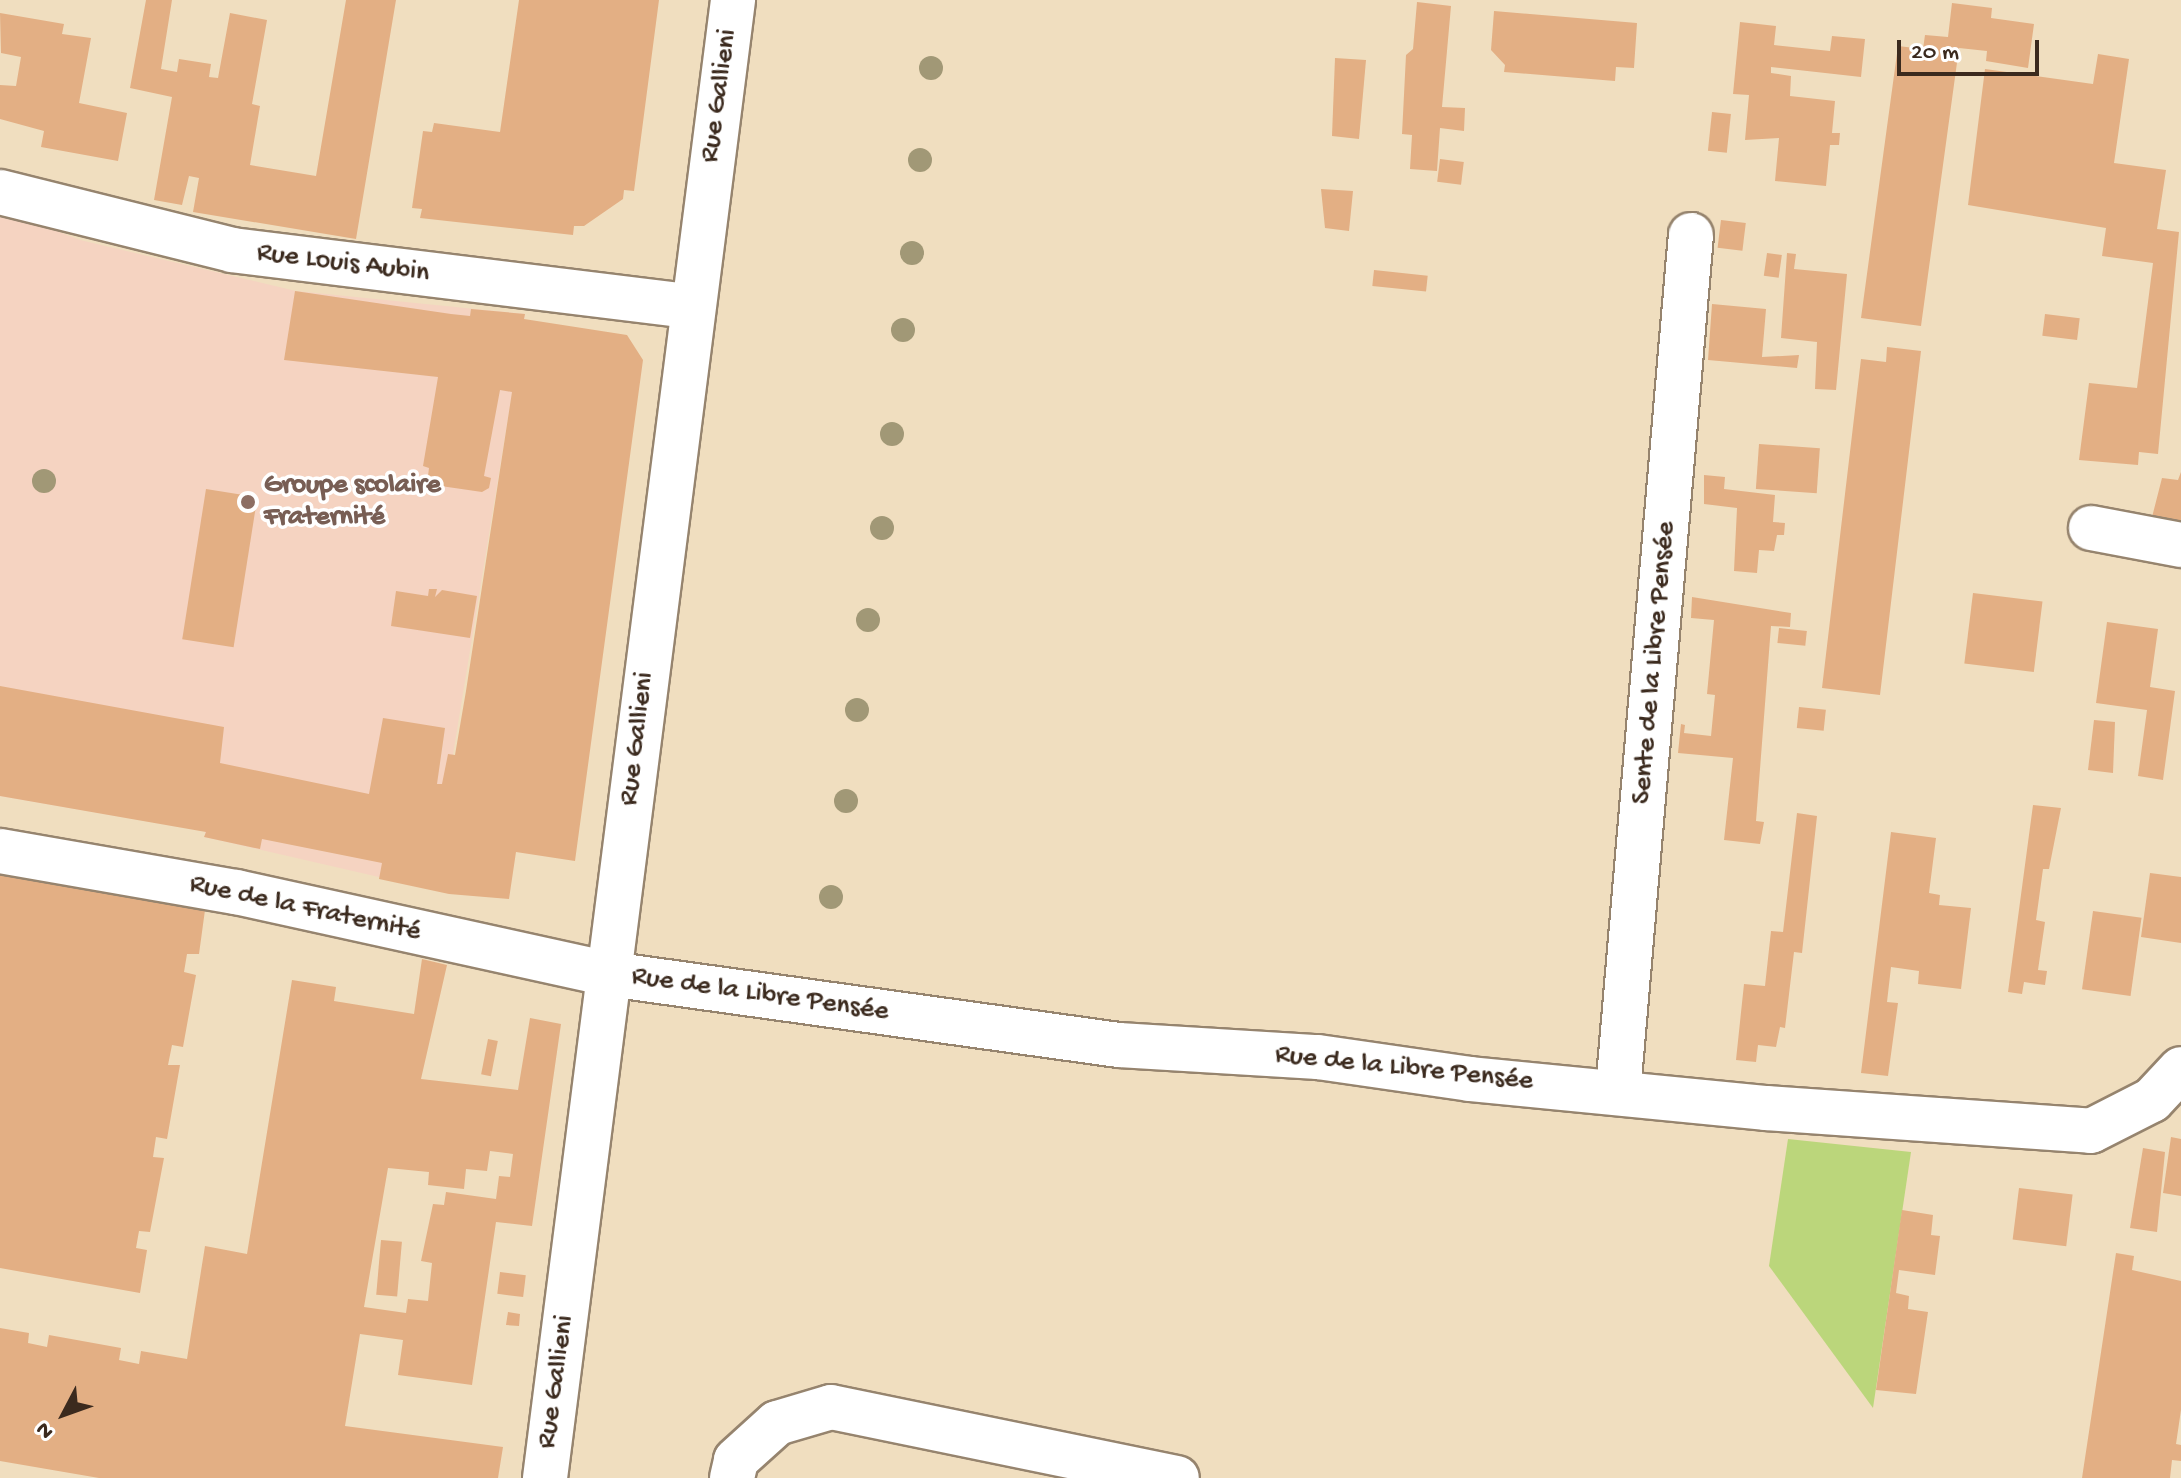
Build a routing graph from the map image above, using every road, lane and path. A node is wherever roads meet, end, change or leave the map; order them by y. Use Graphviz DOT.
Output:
graph roads {
  1 [pos="733,0"];
  2 [pos="0,192"];
  3 [pos="1691,235"];
  4 [pos="691,306"];
  5 [pos="2091,528"];
  6 [pos="2181,545"];
  7 [pos="0,851"];
  8 [pos="609,974"];
  9 [pos="2181,1069"];
  10 [pos="1618,1091"];
  11 [pos="545,1478"];
  12 [pos="732,1478"];
  13 [pos="1177,1478"];
  1 -- 4 [label="street, Rue Gallieni"];
  2 -- 4 [label="street, Rue Louis Aubin"];
  3 -- 10 [label="street, Sente de la Libre Pensée"];
  4 -- 8 [label="street, Rue Gallieni"];
  5 -- 6 [label="street"];
  7 -- 8 [label="street, Rue de la Fraternité"];
  8 -- 10 [label="street, Rue de la Libre Pensée"];
  8 -- 11 [label="street, Rue Gallieni"];
  9 -- 10 [label="street, Rue de la Libre Pensée"];
  12 -- 13 [label="street"];
}
